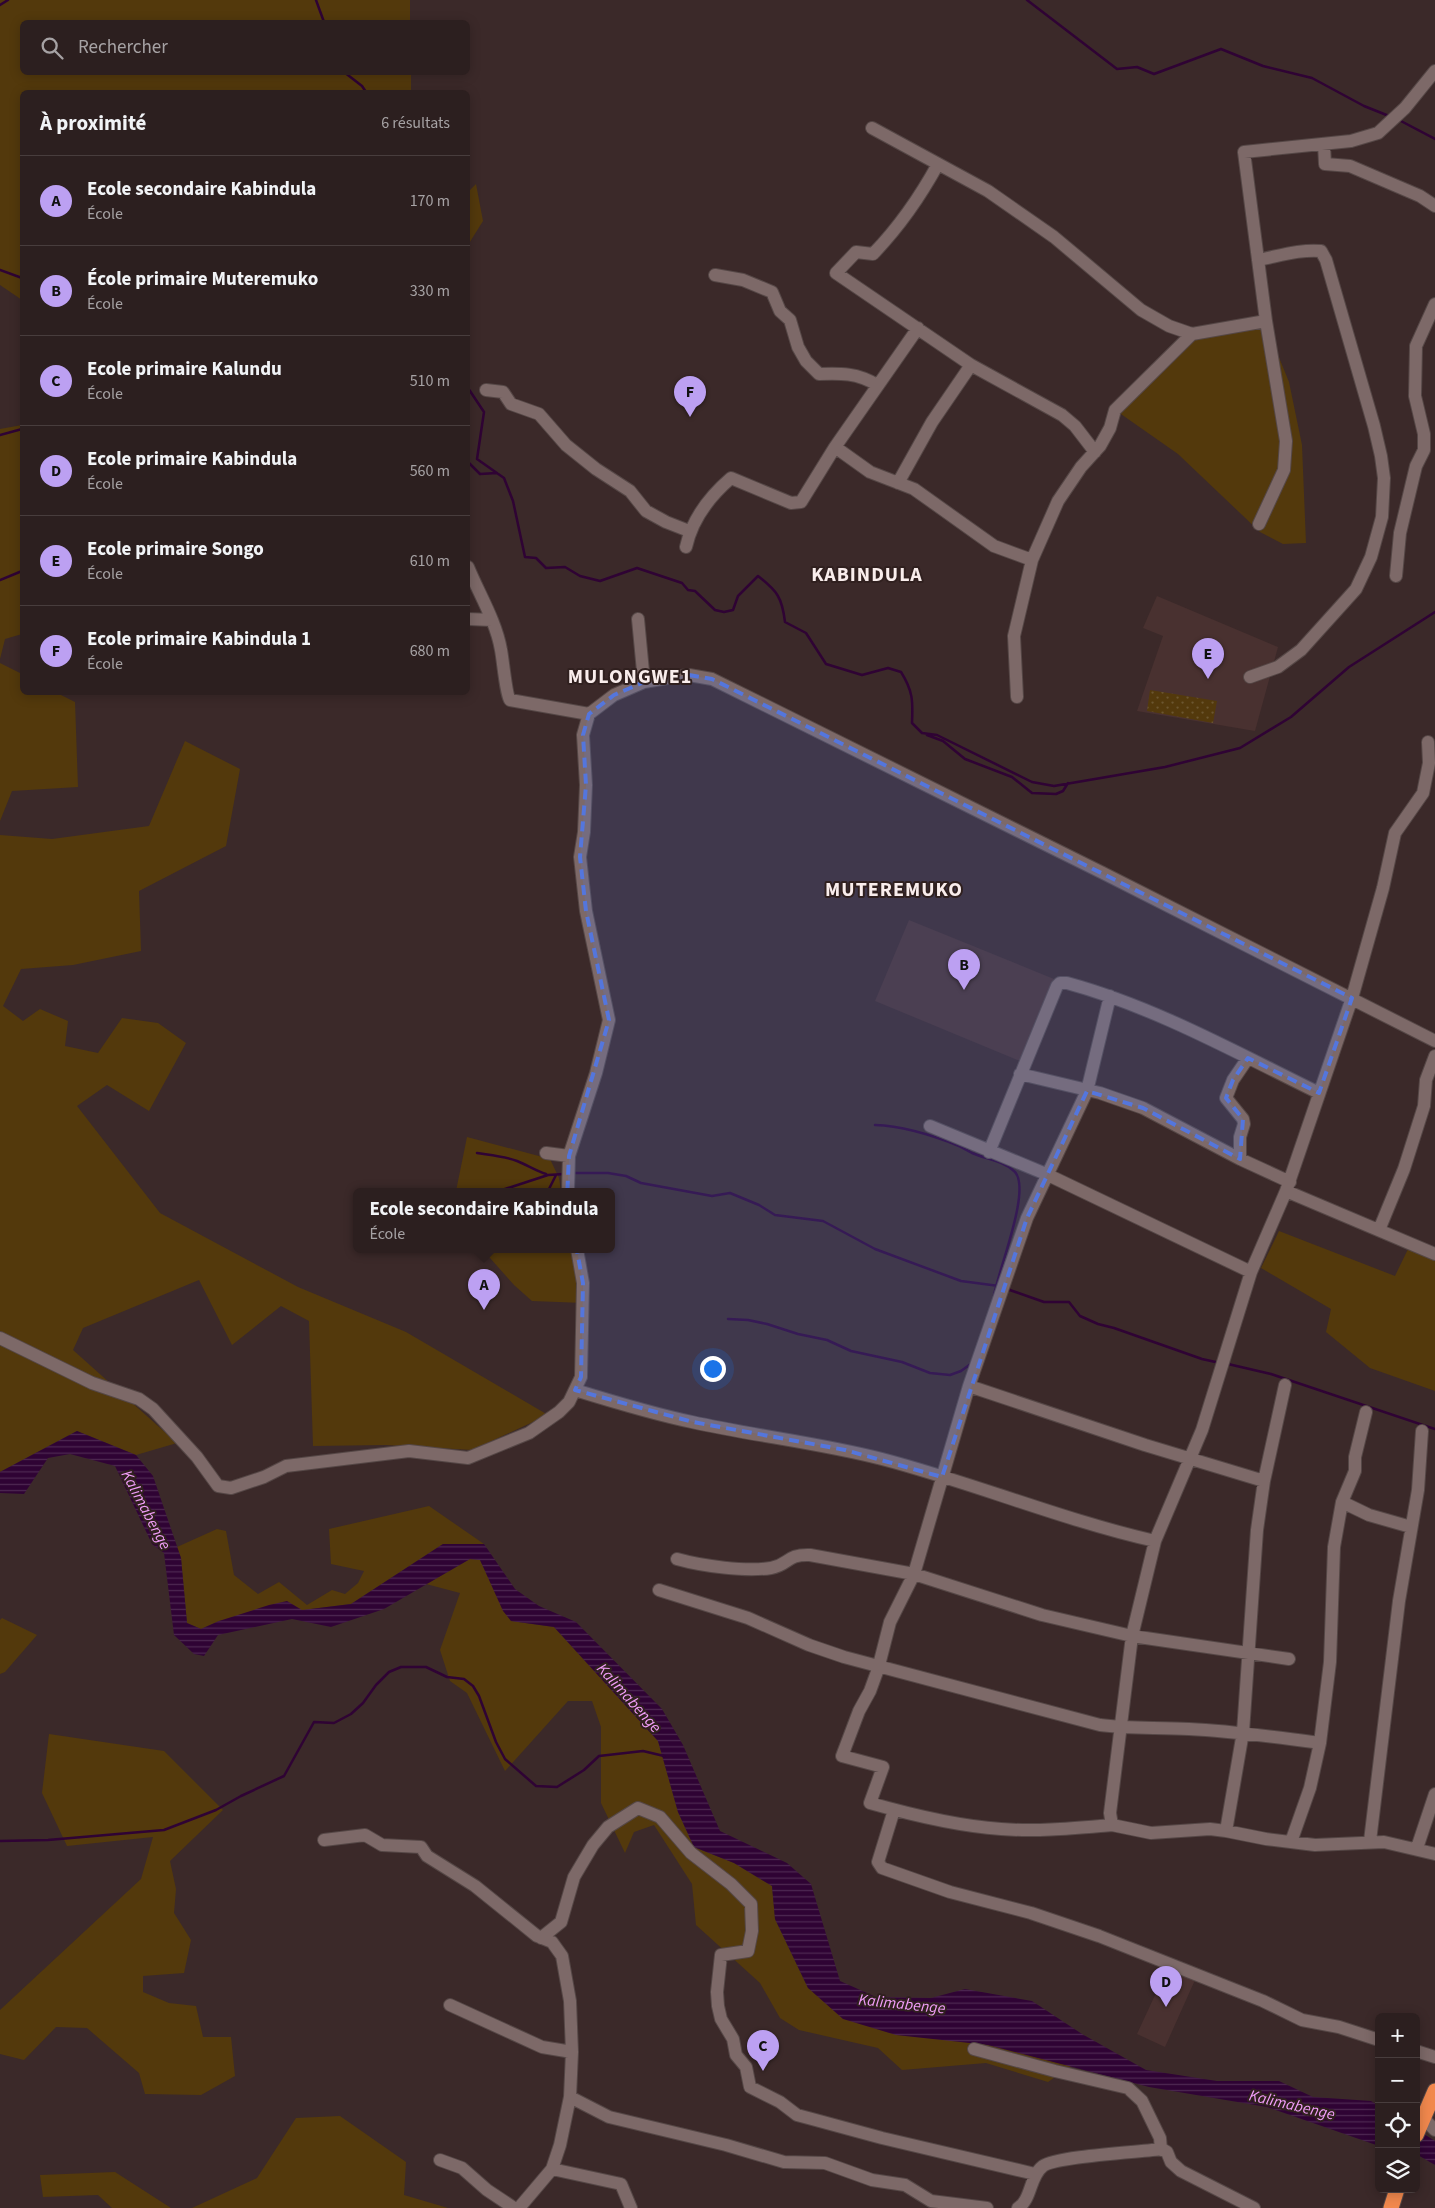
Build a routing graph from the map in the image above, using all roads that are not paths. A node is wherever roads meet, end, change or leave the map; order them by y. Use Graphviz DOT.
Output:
graph roads {
  1 [pos="1435,71"];
  2 [pos="872,128"];
  3 [pos="1324,144"];
  4 [pos="938,164"];
  5 [pos="1435,206"];
  6 [pos="1258,260"];
  7 [pos="715,274"];
  8 [pos="1434,309"];
  9 [pos="1266,321"];
  10 [pos="918,328"];
  11 [pos="1192,334"];
  12 [pos="971,365"];
  13 [pos="877,384"];
  14 [pos="486,390"];
  15 [pos="835,447"];
  16 [pos="1095,452"];
  17 [pos="898,483"];
  18 [pos="1259,524"];
  19 [pos="689,531"];
  20 [pos="686,547"];
  21 [pos="1032,560"];
  22 [pos="470,571"];
  23 [pos="1396,576"];
  24 [pos="470,619"];
  25 [pos="638,619"];
  26 [pos="492,620"];
  27 [pos="1250,677"];
  28 [pos="644,682"];
  29 [pos="1017,698"];
  30 [pos="590,714"];
  31 [pos="1428,742"];
  32 [pos="1110,996"];
  33 [pos="1352,998"];
  34 [pos="1435,1040"];
  35 [pos="1435,1056"];
  36 [pos="1248,1058"];
  37 [pos="1020,1074"];
  38 [pos="1086,1090"];
  39 [pos="1319,1093"];
  40 [pos="930,1126"];
  41 [pos="989,1152"];
  42 [pos="546,1153"];
  43 [pos="569,1156"];
  44 [pos="1240,1159"];
  45 [pos="1046,1174"];
  46 [pos="1288,1186"];
  47 [pos="568,1188"];
  48 [pos="1378,1230"];
  49 [pos="578,1253"];
  50 [pos="1435,1254"];
  51 [pos="1251,1272"];
  52 [pos="0,1338"];
  53 [pos="1284,1385"];
  54 [pos="970,1386"];
  55 [pos="575,1390"];
  56 [pos="1366,1412"];
  57 [pos="1422,1431"];
  58 [pos="1189,1458"];
  59 [pos="942,1477"];
  60 [pos="1264,1481"];
  61 [pos="1342,1502"];
  62 [pos="1411,1526"];
  63 [pos="1155,1541"];
  64 [pos="678,1559"];
  65 [pos="914,1574"];
  66 [pos="659,1590"];
  67 [pos="1132,1636"];
  68 [pos="1247,1652"];
  69 [pos="1289,1659"];
  70 [pos="879,1667"];
  71 [pos="1120,1727"];
  72 [pos="1243,1732"];
  73 [pos="1320,1743"];
  74 [pos="1435,1794"];
  75 [pos="894,1810"];
  76 [pos="1112,1825"];
  77 [pos="1226,1831"];
  78 [pos="324,1840"];
  79 [pos="1370,1841"];
  80 [pos="1291,1842"];
  81 [pos="1417,1848"];
  82 [pos="1435,1854"];
  83 [pos="541,1938"];
  84 [pos="450,2005"];
  85 [pos="1375,2039"];
  86 [pos="974,2048"];
  87 [pos="572,2052"];
  88 [pos="1420,2052"];
  89 [pos="1435,2057"];
  90 [pos="1435,2091"];
  91 [pos="570,2097"];
  92 [pos="1423,2118"];
  93 [pos="1420,2125"];
  94 [pos="1435,2130"];
  95 [pos="1161,2150"];
  96 [pos="440,2160"];
  97 [pos="552,2169"];
  98 [pos="1035,2174"];
  99 [pos="1396,2193"];
  100 [pos="514,2208"];
  101 [pos="519,2208"];
  102 [pos="631,2208"];
  103 [pos="987,2208"];
  104 [pos="1018,2208"];
  105 [pos="1254,2208"];
  106 [pos="1391,2208"];
  1 -- 3 [label="street"];
  2 -- 4 [label="street"];
  3 -- 5 [label="street"];
  3 -- 6 [label="street"];
  4 -- 10 [label="street"];
  4 -- 11 [label="street"];
  6 -- 9 [label="street"];
  6 -- 27 [label="street"];
  7 -- 13 [label="street"];
  8 -- 23 [label="street"];
  9 -- 11 [label="street"];
  9 -- 18 [label="street"];
  10 -- 12 [label="street"];
  10 -- 13 [label="street"];
  11 -- 16 [label="street"];
  12 -- 16 [label="street"];
  12 -- 17 [label="street"];
  13 -- 15 [label="street"];
  14 -- 19 [label="street"];
  15 -- 17 [label="street"];
  15 -- 19 [label="street"];
  16 -- 21 [label="street"];
  17 -- 21 [label="street"];
  19 -- 20 [label="street"];
  21 -- 29 [label="street"];
  22 -- 26 [label="street"];
  24 -- 26 [label="street"];
  25 -- 28 [label="street"];
  26 -- 30 [label="street"];
  28 -- 30 [label="street"];
  28 -- 33 [label="street"];
  30 -- 43 [label="street"];
  31 -- 33 [label="street"];
  32 -- 36 [label="street"];
  32 -- 37 [label="street"];
  32 -- 38 [label="street"];
  33 -- 34 [label="street"];
  33 -- 39 [label="street"];
  35 -- 48 [label="street"];
  36 -- 39 [label="street"];
  36 -- 44 [label="street"];
  37 -- 38 [label="street"];
  37 -- 41 [label="street"];
  38 -- 44 [label="street"];
  38 -- 45 [label="street"];
  39 -- 46 [label="street"];
  40 -- 41 [label="street"];
  41 -- 45 [label="street"];
  42 -- 43 [label="street"];
  43 -- 47 [label="street"];
  44 -- 46 [label="street"];
  45 -- 51 [label="street"];
  45 -- 54 [label="street"];
  46 -- 48 [label="street"];
  46 -- 51 [label="street"];
  48 -- 50 [label="street"];
  49 -- 55 [label="street"];
  51 -- 58 [label="street"];
  52 -- 55 [label="street"];
  53 -- 60 [label="street"];
  54 -- 58 [label="street"];
  54 -- 59 [label="street"];
  55 -- 59 [label="street"];
  56 -- 61 [label="street"];
  57 -- 62 [label="street"];
  58 -- 60 [label="street"];
  58 -- 63 [label="street"];
  59 -- 63 [label="street"];
  59 -- 65 [label="street"];
  60 -- 68 [label="street"];
  61 -- 62 [label="street"];
  61 -- 73 [label="street"];
  62 -- 79 [label="street"];
  63 -- 67 [label="street"];
  64 -- 65 [label="street"];
  65 -- 67 [label="street"];
  65 -- 70 [label="street"];
  66 -- 70 [label="street"];
  67 -- 68 [label="street"];
  67 -- 71 [label="street"];
  68 -- 69 [label="street"];
  68 -- 72 [label="street"];
  70 -- 71 [label="street"];
  70 -- 75 [label="street"];
  71 -- 72 [label="street"];
  71 -- 76 [label="street"];
  72 -- 73 [label="street"];
  72 -- 77 [label="street"];
  73 -- 80 [label="street"];
  74 -- 81 [label="street"];
  75 -- 76 [label="street"];
  75 -- 85 [label="street"];
  76 -- 77 [label="street"];
  77 -- 80 [label="street"];
  78 -- 83 [label="street"];
  79 -- 80 [label="street"];
  79 -- 81 [label="street"];
  81 -- 82 [label="street"];
  83 -- 87 [label="street"];
  83 -- 98 [label="street"];
  84 -- 87 [label="street"];
  86 -- 95 [label="street"];
  87 -- 91 [label="street"];
  88 -- 89 [label="street"];
  90 -- 92 [label="highway"];
  91 -- 97 [label="street"];
  91 -- 103 [label="street"];
  92 -- 93 [label="highway"];
  92 -- 94 [label="street"];
  95 -- 98 [label="street"];
  95 -- 105 [label="street"];
  96 -- 100 [label="street"];
  97 -- 101 [label="street"];
  97 -- 102 [label="street"];
  98 -- 104 [label="street"];
  99 -- 106 [label="highway"];
}
